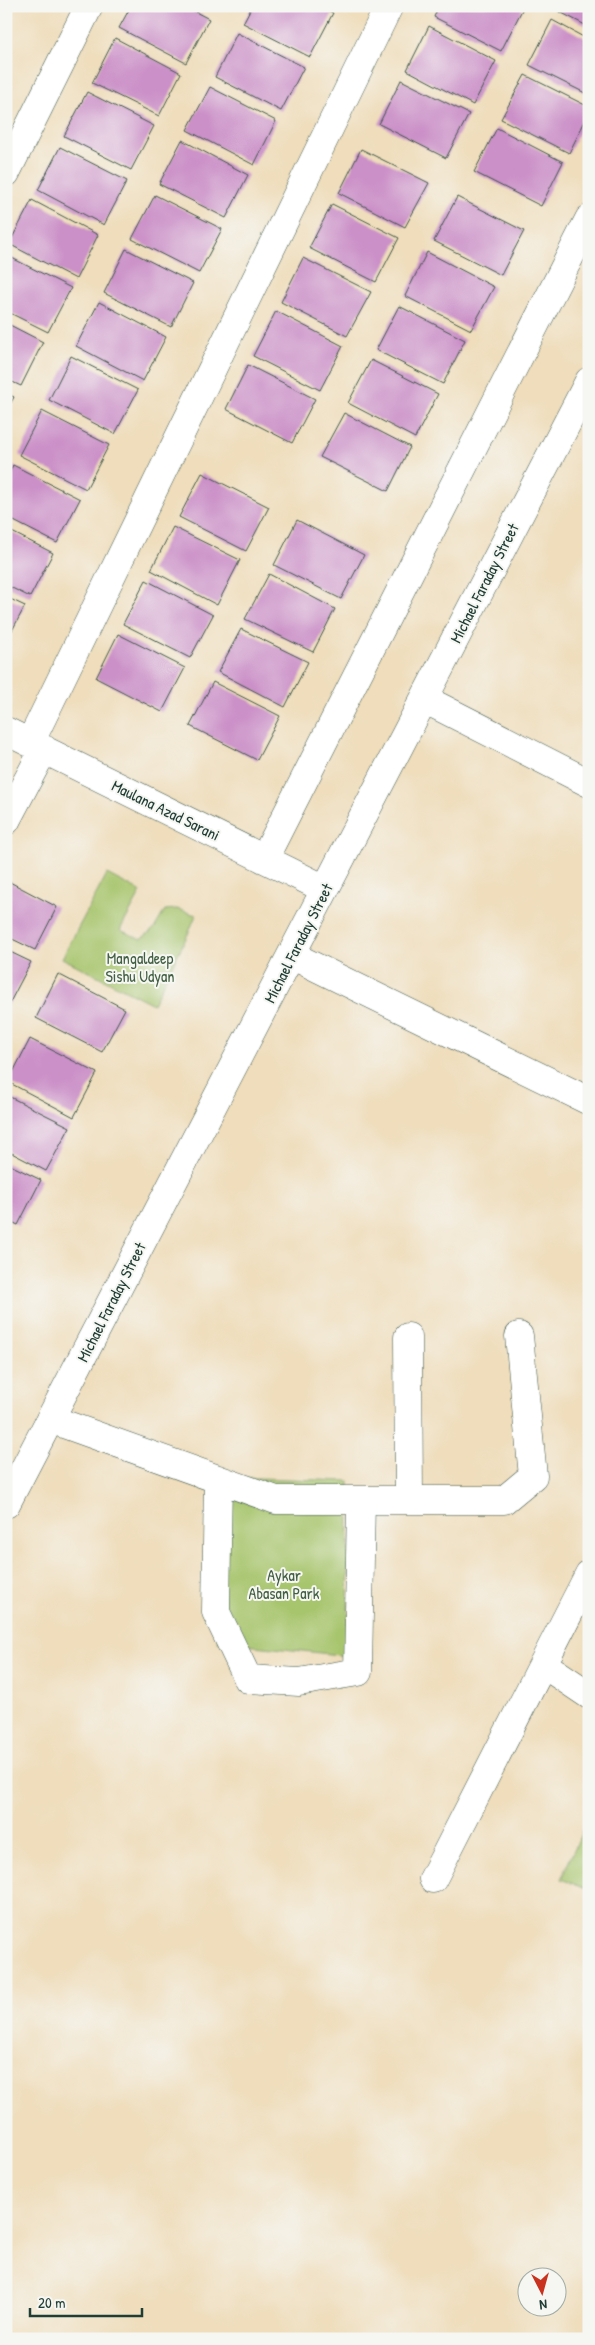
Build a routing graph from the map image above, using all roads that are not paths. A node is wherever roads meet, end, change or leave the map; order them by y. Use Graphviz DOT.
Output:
graph roads {
  1 [pos="89,6"];
  2 [pos="389,6"];
  3 [pos="6,172"];
  4 [pos="589,219"];
  5 [pos="589,381"];
  6 [pos="424,699"];
  7 [pos="6,731"];
  8 [pos="37,746"];
  9 [pos="589,783"];
  10 [pos="6,821"];
  11 [pos="264,859"];
  12 [pos="325,889"];
  13 [pos="291,955"];
  14 [pos="589,1101"];
  15 [pos="518,1336"];
  16 [pos="408,1337"];
  17 [pos="50,1419"];
  18 [pos="218,1479"];
  19 [pos="361,1500"];
  20 [pos="409,1500"];
  21 [pos="6,1504"];
  22 [pos="589,1574"];
  23 [pos="542,1664"];
  24 [pos="589,1695"];
  25 [pos="433,1879"];
  1 -- 3 [label="street"];
  2 -- 8 [label="street"];
  4 -- 11 [label="street"];
  5 -- 6 [label="street, Michael Faraday Street"];
  6 -- 9 [label="street"];
  6 -- 12 [label="street, Michael Faraday Street"];
  7 -- 8 [label="street, Maulana Azad Sarani"];
  8 -- 10 [label="street"];
  8 -- 11 [label="street, Maulana Azad Sarani"];
  11 -- 12 [label="street, Maulana Azad Sarani"];
  12 -- 13 [label="street, Michael Faraday Street"];
  13 -- 14 [label="street"];
  13 -- 17 [label="street, Michael Faraday Street"];
  15 -- 20 [label="street"];
  16 -- 20 [label="street"];
  17 -- 18 [label="street"];
  17 -- 21 [label="street, Michael Faraday Street"];
  18 -- 19 [label="street"];
  18 -- 19 [label="street"];
  19 -- 20 [label="street"];
  22 -- 23 [label="street"];
  23 -- 24 [label="street"];
  23 -- 25 [label="street"];
}
